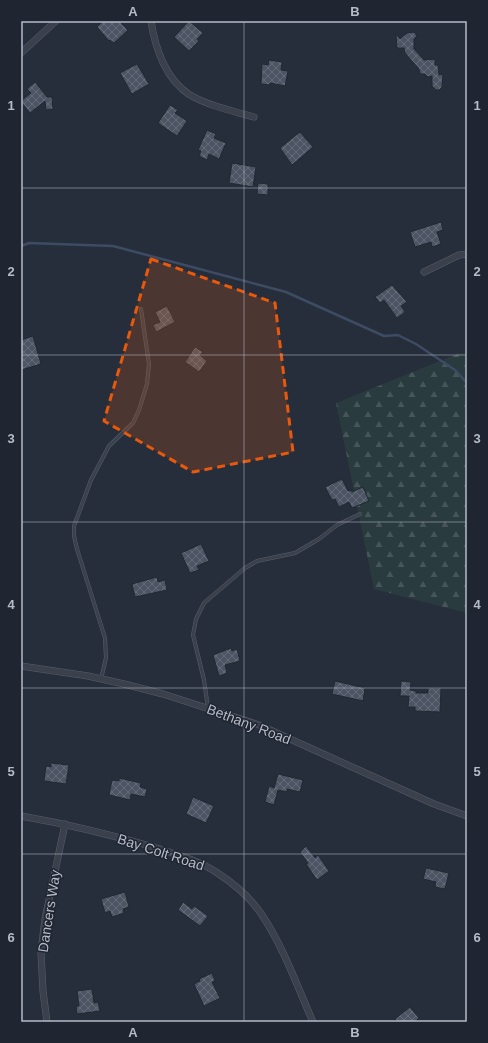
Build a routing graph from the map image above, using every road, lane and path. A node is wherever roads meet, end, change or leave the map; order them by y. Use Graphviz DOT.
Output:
graph roads {
  1 [pos="56,21"];
  2 [pos="151,21"];
  3 [pos="21,53"];
  4 [pos="254,117"];
  5 [pos="467,254"];
  6 [pos="424,272"];
  7 [pos="141,309"];
  8 [pos="360,514"];
  9 [pos="21,666"];
  10 [pos="102,679"];
  11 [pos="208,708"];
  12 [pos="21,816"];
  13 [pos="467,816"];
  14 [pos="65,824"];
  15 [pos="47,1022"];
  16 [pos="313,1022"];
  1 -- 3 [label="street"];
  2 -- 4 [label="street"];
  5 -- 6 [label="street"];
  7 -- 10 [label="lane"];
  8 -- 11 [label="lane"];
  9 -- 10 [label="street, Bethany Road"];
  10 -- 11 [label="street, Bethany Road"];
  11 -- 13 [label="street, Bethany Road"];
  12 -- 14 [label="street, Bay Colt Road"];
  14 -- 15 [label="street, Dancers Way"];
  14 -- 16 [label="street, Bay Colt Road"];
}
